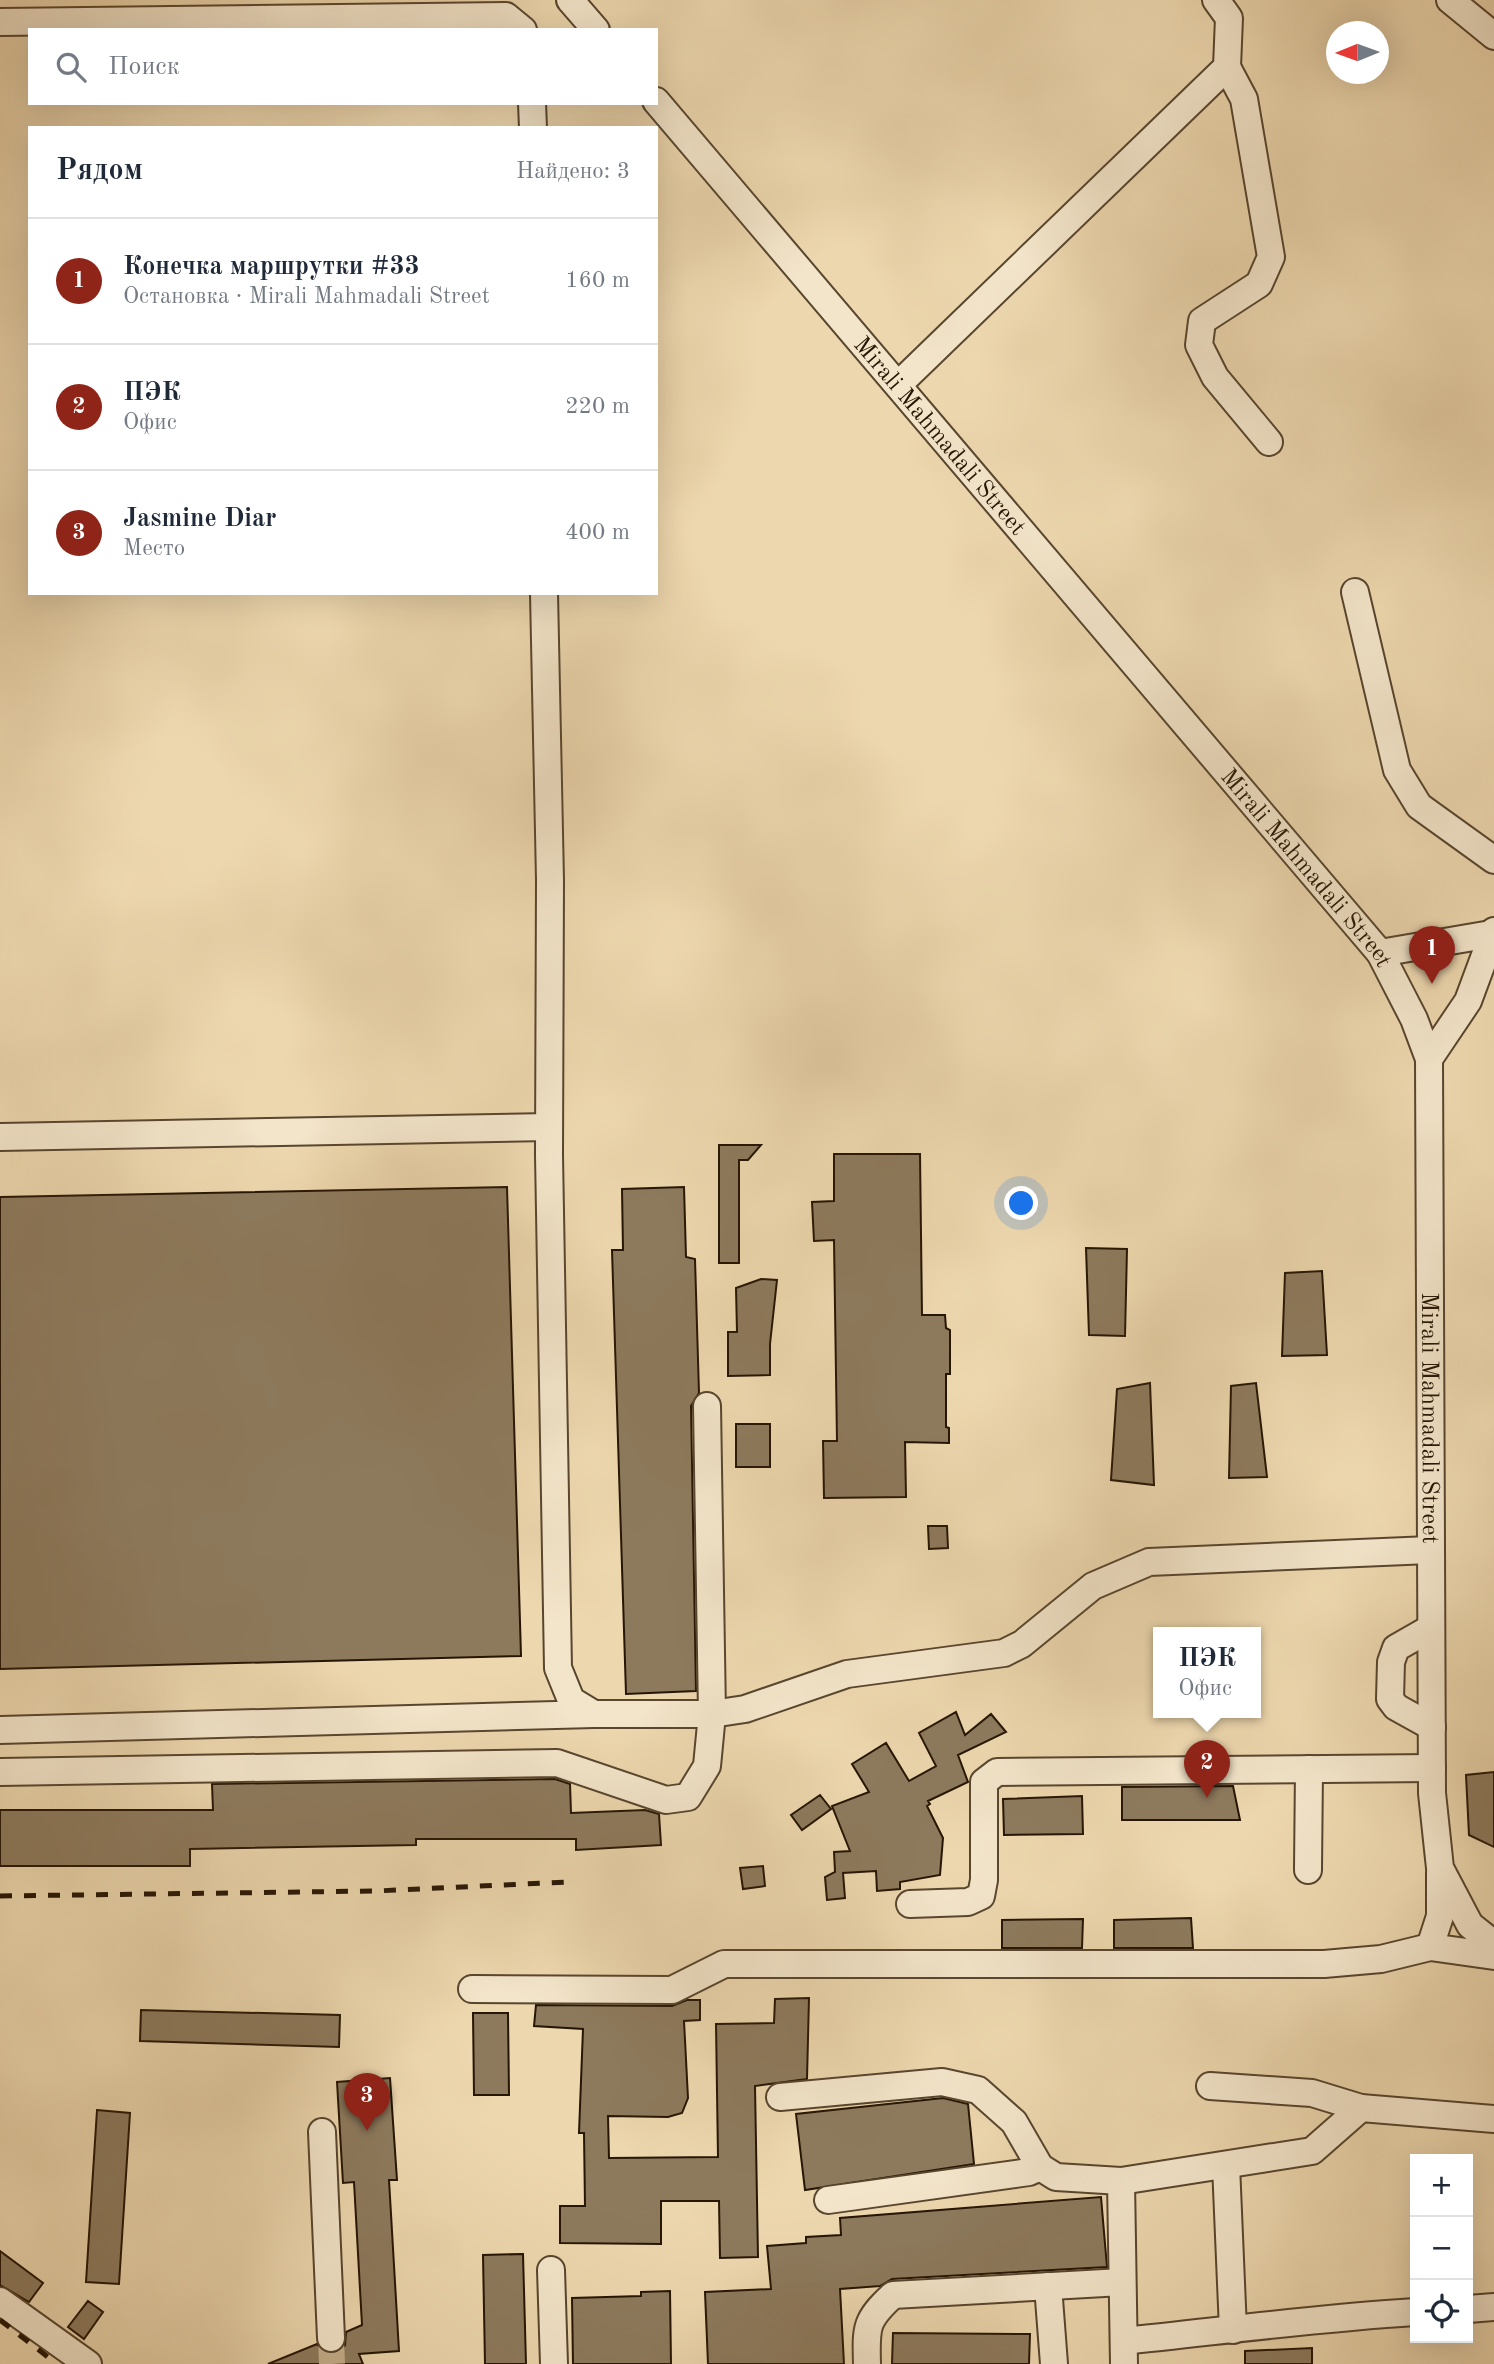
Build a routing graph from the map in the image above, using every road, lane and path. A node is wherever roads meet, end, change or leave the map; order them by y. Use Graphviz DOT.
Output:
graph roads {
  1 [pos="570,0"];
  2 [pos="1216,0"];
  3 [pos="1450,0"];
  4 [pos="0,22"];
  5 [pos="521,28"];
  6 [pos="594,28"];
  7 [pos="1494,36"];
  8 [pos="1227,67"];
  9 [pos="658,103"];
  10 [pos="532,105"];
  11 [pos="533,126"];
  12 [pos="898,384"];
  13 [pos="1269,442"];
  14 [pos="1355,592"];
  15 [pos="544,595"];
  16 [pos="1494,860"];
  17 [pos="1492,932"];
  18 [pos="1380,953"];
  19 [pos="1468,1001"];
  20 [pos="1494,1001"];
  21 [pos="1429,1059"];
  22 [pos="549,1126"];
  23 [pos="0,1137"];
  24 [pos="707,1406"];
  25 [pos="1430,1550"];
  26 [pos="1431,1628"];
  27 [pos="594,1714"];
  28 [pos="712,1714"];
  29 [pos="1432,1727"];
  30 [pos="0,1730"];
  31 [pos="1432,1768"];
  32 [pos="1309,1769"];
  33 [pos="0,1772"];
  34 [pos="1440,1868"];
  35 [pos="1308,1870"];
  36 [pos="910,1904"];
  37 [pos="1494,1944"];
  38 [pos="1430,1947"];
  39 [pos="1494,1956"];
  40 [pos="472,1989"];
  41 [pos="1210,2087"];
  42 [pos="780,2097"];
  43 [pos="1361,2108"];
  44 [pos="1494,2119"];
  45 [pos="322,2132"];
  46 [pos="1226,2165"];
  47 [pos="1040,2167"];
  48 [pos="1121,2181"];
  49 [pos="828,2200"];
  50 [pos="551,2270"];
  51 [pos="1122,2282"];
  52 [pos="1048,2286"];
  53 [pos="0,2301"];
  54 [pos="1494,2307"];
  55 [pos="1473,2309"];
  56 [pos="1410,2312"];
  57 [pos="1233,2330"];
  58 [pos="331,2338"];
  59 [pos="1124,2352"];
  60 [pos="88,2364"];
  61 [pos="554,2364"];
  62 [pos="867,2364"];
  63 [pos="1054,2364"];
  1 -- 6 [label="street"];
  2 -- 8 [label="street"];
  3 -- 7 [label="street"];
  4 -- 5 [label="street"];
  8 -- 12 [label="street"];
  8 -- 13 [label="street"];
  9 -- 12 [label="street, Mirali Mahmadali Street"];
  10 -- 11 [label="street"];
  12 -- 18 [label="street, Mirali Mahmadali Street"];
  14 -- 16 [label="street"];
  15 -- 22 [label="street"];
  17 -- 18 [label="street"];
  17 -- 19 [label="street"];
  18 -- 21 [label="street, Mirali Mahmadali Street"];
  19 -- 20 [label="street"];
  19 -- 21 [label="street"];
  21 -- 25 [label="street, Mirali Mahmadali Street"];
  22 -- 23 [label="street"];
  22 -- 27 [label="street"];
  24 -- 28 [label="street"];
  25 -- 26 [label="street, Mirali Mahmadali Street"];
  25 -- 28 [label="street"];
  26 -- 29 [label="street, Mirali Mahmadali Street"];
  26 -- 29 [label="street"];
  27 -- 28 [label="street"];
  27 -- 30 [label="street"];
  28 -- 33 [label="street"];
  29 -- 31 [label="street, Mirali Mahmadali Street"];
  31 -- 32 [label="street"];
  31 -- 34 [label="street, Mirali Mahmadali Street"];
  32 -- 35 [label="street"];
  32 -- 36 [label="street"];
  34 -- 37 [label="street, Mirali Mahmadali Street"];
  34 -- 38 [label="street"];
  38 -- 39 [label="street"];
  38 -- 40 [label="street"];
  41 -- 43 [label="street"];
  42 -- 47 [label="street"];
  43 -- 44 [label="street"];
  43 -- 46 [label="street"];
  45 -- 58 [label="street"];
  46 -- 48 [label="street"];
  46 -- 57 [label="street"];
  47 -- 48 [label="street"];
  47 -- 49 [label="street"];
  48 -- 51 [label="street"];
  50 -- 61 [label="street"];
  51 -- 52 [label="street"];
  51 -- 59 [label="street"];
  52 -- 62 [label="street"];
  52 -- 63 [label="street"];
  53 -- 60 [label="street"];
  54 -- 55 [label="street"];
  56 -- 57 [label="street"];
  57 -- 59 [label="street"];
}
